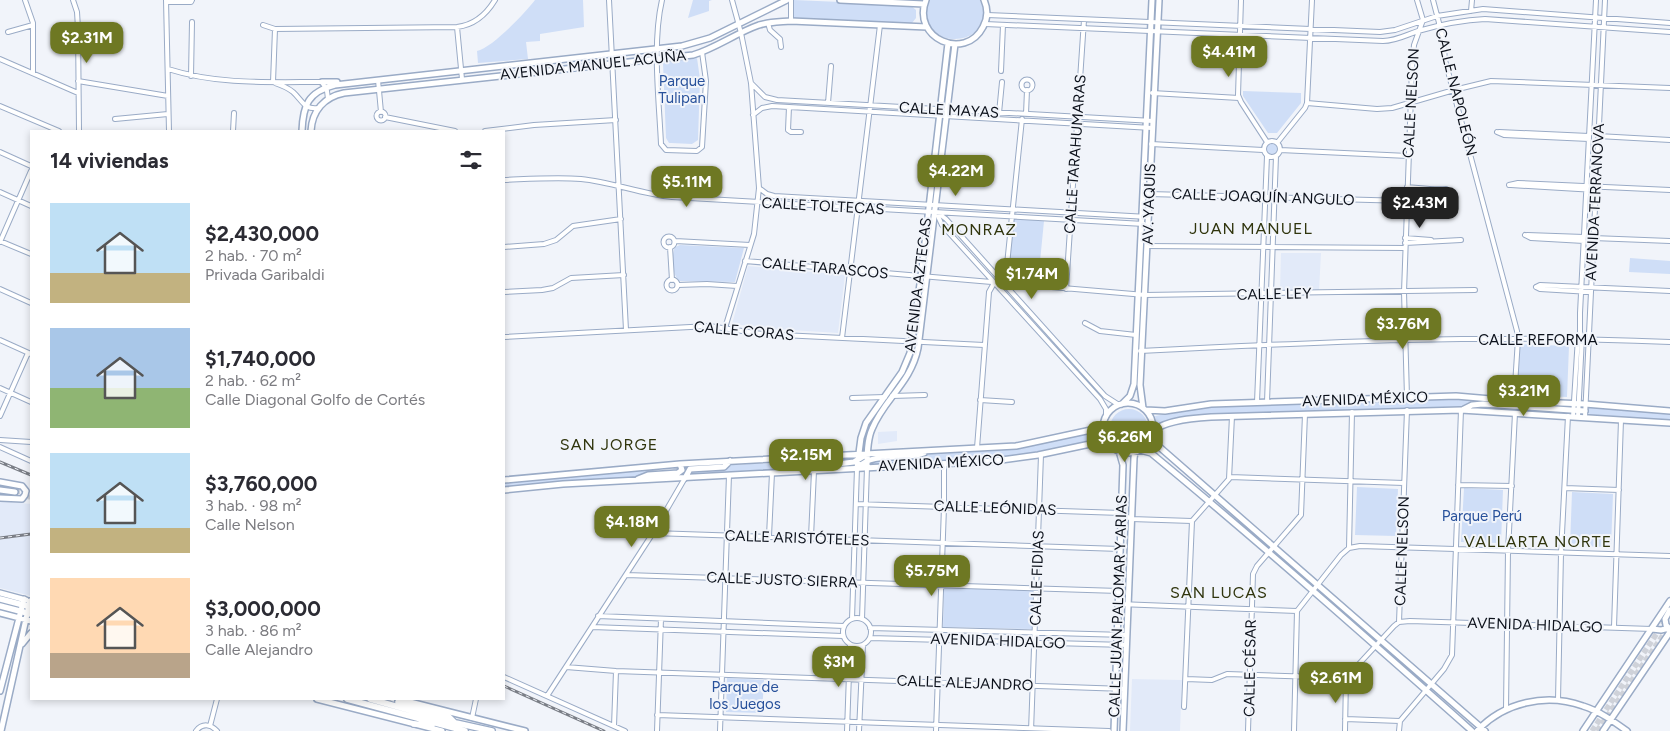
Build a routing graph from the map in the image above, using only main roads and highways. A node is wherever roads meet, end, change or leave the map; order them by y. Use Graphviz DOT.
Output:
graph roads {
  1 [pos="0,599"];
  2 [pos="22,605"];
  3 [pos="0,606"];
  4 [pos="30,611"];
  5 [pos="350,700"];
  6 [pos="374,700"];
  7 [pos="398,700"];
  8 [pos="456,723"];
  9 [pos="414,724"];
  10 [pos="442,728"];
  11 [pos="465,731"];
  12 [pos="492,731"];
  1 -- 2 [label="main road"];
  2 -- 3 [label="main road"];
  2 -- 4 [label="main road"];
  5 -- 10 [label="main road"];
  6 -- 8 [label="main road"];
  7 -- 8 [label="main road"];
  8 -- 12 [label="main road"];
  9 -- 10 [label="main road"];
  10 -- 11 [label="main road"];
}
